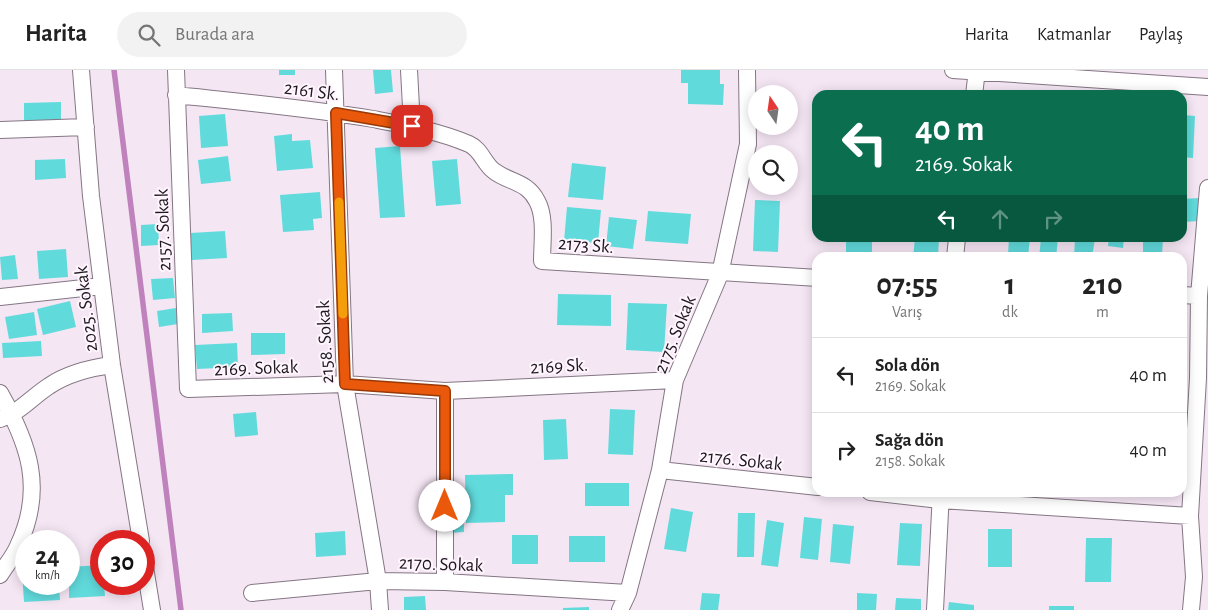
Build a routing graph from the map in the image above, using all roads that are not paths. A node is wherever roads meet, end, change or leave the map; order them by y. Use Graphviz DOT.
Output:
graph roads {
  1 [pos="81,70"];
  2 [pos="176,70"];
  3 [pos="334,70"];
  4 [pos="409,70"];
  5 [pos="747,70"];
  6 [pos="952,70"];
  7 [pos="977,70"];
  8 [pos="1208,87"];
  9 [pos="975,90"];
  10 [pos="176,95"];
  11 [pos="336,113"];
  12 [pos="412,126"];
  13 [pos="86,127"];
  14 [pos="0,130"];
  15 [pos="469,144"];
  16 [pos="1208,188"];
  17 [pos="720,274"];
  18 [pos="812,278"];
  19 [pos="102,286"];
  20 [pos="1187,296"];
  21 [pos="1199,296"];
  22 [pos="0,297"];
  23 [pos="112,365"];
  24 [pos="1203,378"];
  25 [pos="675,380"];
  26 [pos="345,384"];
  27 [pos="188,388"];
  28 [pos="445,391"];
  29 [pos="0,393"];
  30 [pos="6,417"];
  31 [pos="660,470"];
  32 [pos="812,486"];
  33 [pos="940,497"];
  34 [pos="952,497"];
  35 [pos="1190,516"];
  36 [pos="138,530"];
  37 [pos="0,575"];
  38 [pos="1201,577"];
  39 [pos="378,581"];
  40 [pos="445,582"];
  41 [pos="252,593"];
  42 [pos="628,593"];
  43 [pos="150,595"];
  44 [pos="152,610"];
  45 [pos="380,610"];
  46 [pos="620,610"];
  47 [pos="935,610"];
  48 [pos="1191,610"];
  1 -- 13 [label="street, 2025. Sokak"];
  2 -- 10 [label="street, 2157. Sokak"];
  3 -- 11 [label="street, 2158. Sokak"];
  4 -- 12 [label="street"];
  5 -- 17 [label="street, 2175. Sokak"];
  6 -- 7 [label="street"];
  7 -- 8 [label="street"];
  7 -- 9 [label="street"];
  10 -- 11 [label="street, 2161 Sk."];
  10 -- 27 [label="street, 2157. Sokak"];
  11 -- 12 [label="street, 2161 Sk."];
  11 -- 26 [label="street, 2158. Sokak"];
  12 -- 15 [label="street, 2161 Sk."];
  13 -- 14 [label="street"];
  13 -- 19 [label="street, 2025. Sokak"];
  15 -- 17 [label="street, 2173 Sk."];
  16 -- 21 [label="street"];
  17 -- 18 [label="street"];
  17 -- 25 [label="street, 2175. Sokak"];
  19 -- 22 [label="street"];
  19 -- 23 [label="street, 2025. Sokak"];
  20 -- 21 [label="street"];
  21 -- 24 [label="street"];
  23 -- 30 [label="street"];
  23 -- 36 [label="street, 2025. Sokak"];
  24 -- 35 [label="street"];
  25 -- 28 [label="street, 2169 Sk."];
  25 -- 31 [label="street, 2175. Sokak"];
  26 -- 27 [label="street, 2169. Sokak"];
  26 -- 28 [label="street, 2169. Sokak"];
  26 -- 39 [label="street, 2158. Sokak"];
  28 -- 40 [label="street"];
  29 -- 30 [label="street"];
  30 -- 37 [label="street"];
  31 -- 32 [label="street, 2176. Sokak"];
  31 -- 42 [label="street, 2175. Sokak"];
  33 -- 47 [label="street"];
  34 -- 35 [label="street"];
  35 -- 38 [label="street"];
  38 -- 48 [label="street"];
  39 -- 40 [label="street, 2170. Sokak"];
  39 -- 41 [label="street, 2170. Sokak"];
  39 -- 45 [label="street, 2158. Sokak"];
  40 -- 42 [label="street, 2170. Sokak"];
  42 -- 46 [label="street, 2175. Sokak"];
  43 -- 44 [label="street"];
}
